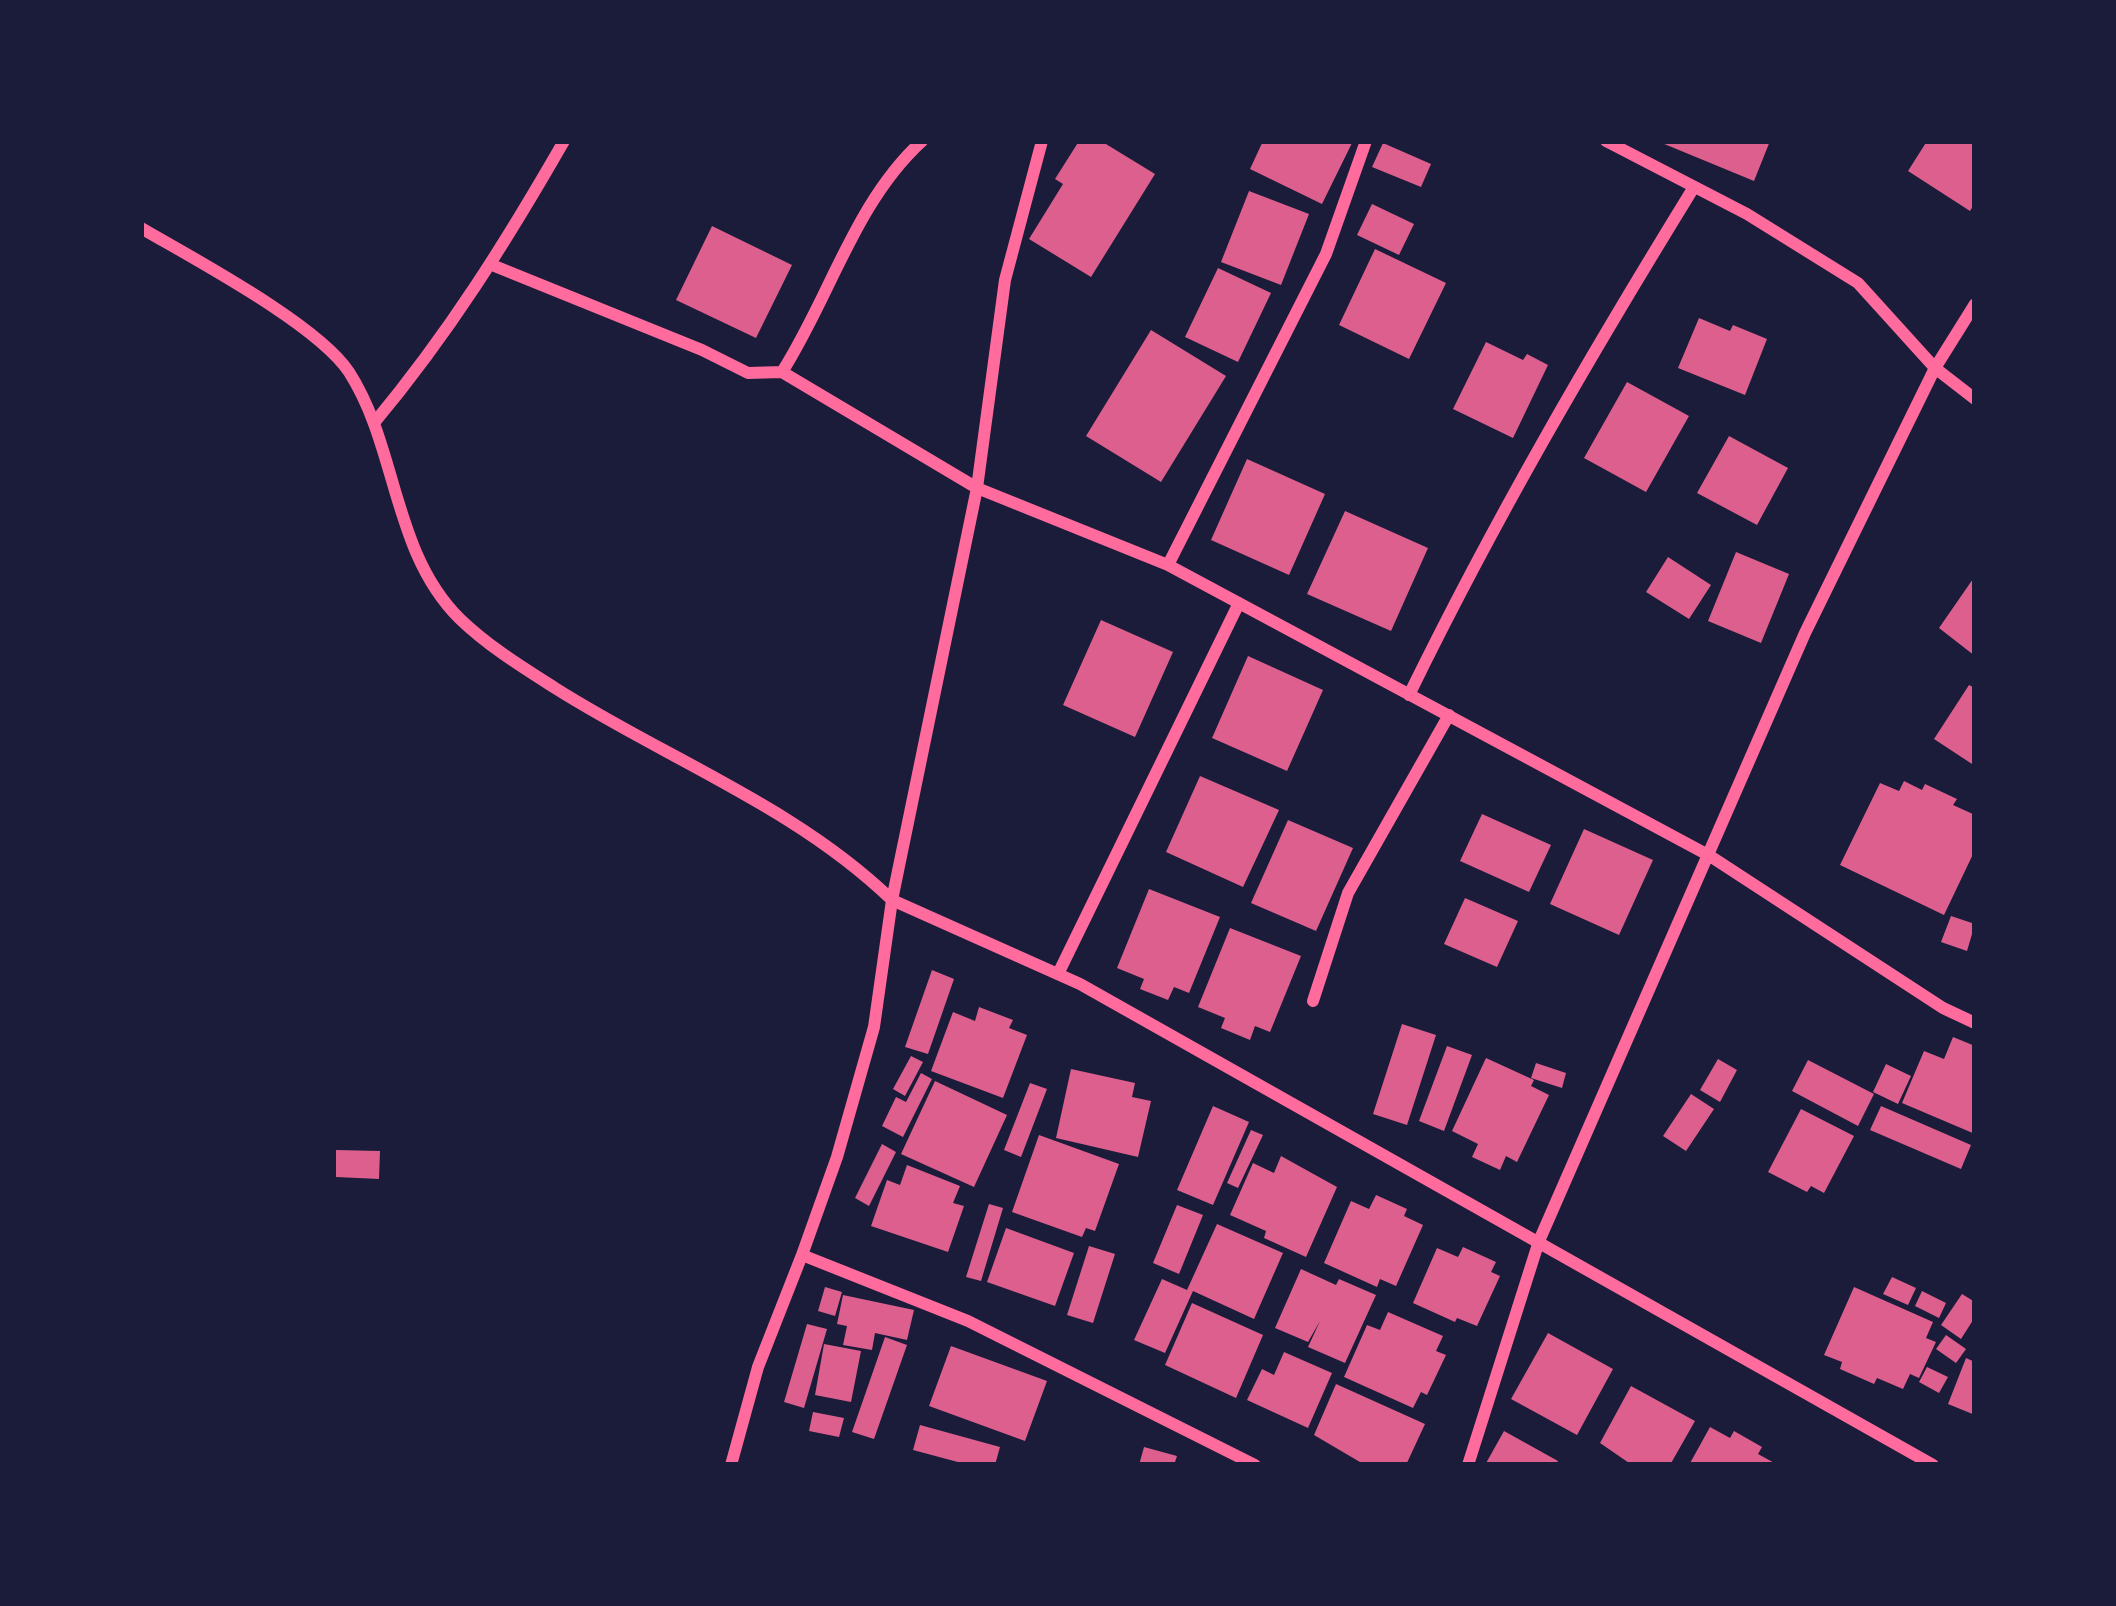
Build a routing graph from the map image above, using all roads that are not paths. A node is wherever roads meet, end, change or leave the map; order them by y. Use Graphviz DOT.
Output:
graph roads {
  1 [pos="564,141"];
  2 [pos="922,141"];
  3 [pos="1042,141"];
  4 [pos="1366,141"];
  5 [pos="1606,141"];
  6 [pos="1694,187"];
  7 [pos="141,228"];
  8 [pos="492,265"];
  9 [pos="1975,304"];
  10 [pos="1935,368"];
  11 [pos="782,373"];
  12 [pos="1975,399"];
  13 [pos="374,423"];
  14 [pos="977,488"];
  15 [pos="1168,565"];
  16 [pos="1239,603"];
  17 [pos="1409,695"];
  18 [pos="1449,715"];
  19 [pos="1709,856"];
  20 [pos="892,900"];
  21 [pos="1058,974"];
  22 [pos="1313,1001"];
  23 [pos="1975,1023"];
  24 [pos="1539,1241"];
  25 [pos="802,1255"];
  26 [pos="731,1465"];
  27 [pos="1256,1465"];
  28 [pos="1468,1465"];
  29 [pos="1933,1465"];
  1 -- 8 [label="street"];
  2 -- 11 [label="street"];
  3 -- 14 [label="street"];
  4 -- 15 [label="street"];
  5 -- 6 [label="street"];
  6 -- 10 [label="street"];
  6 -- 17 [label="street"];
  7 -- 13 [label="street"];
  8 -- 11 [label="street"];
  8 -- 13 [label="street"];
  9 -- 10 [label="street"];
  10 -- 12 [label="street"];
  10 -- 19 [label="street"];
  11 -- 14 [label="street"];
  13 -- 20 [label="street"];
  14 -- 15 [label="street"];
  14 -- 20 [label="street"];
  15 -- 16 [label="street"];
  16 -- 17 [label="street"];
  16 -- 21 [label="street"];
  17 -- 18 [label="street"];
  18 -- 19 [label="street"];
  18 -- 22 [label="street"];
  19 -- 23 [label="street"];
  19 -- 24 [label="street"];
  20 -- 21 [label="street"];
  20 -- 25 [label="street"];
  21 -- 24 [label="street"];
  24 -- 28 [label="street"];
  24 -- 29 [label="street"];
  25 -- 26 [label="street"];
  25 -- 27 [label="street"];
}
